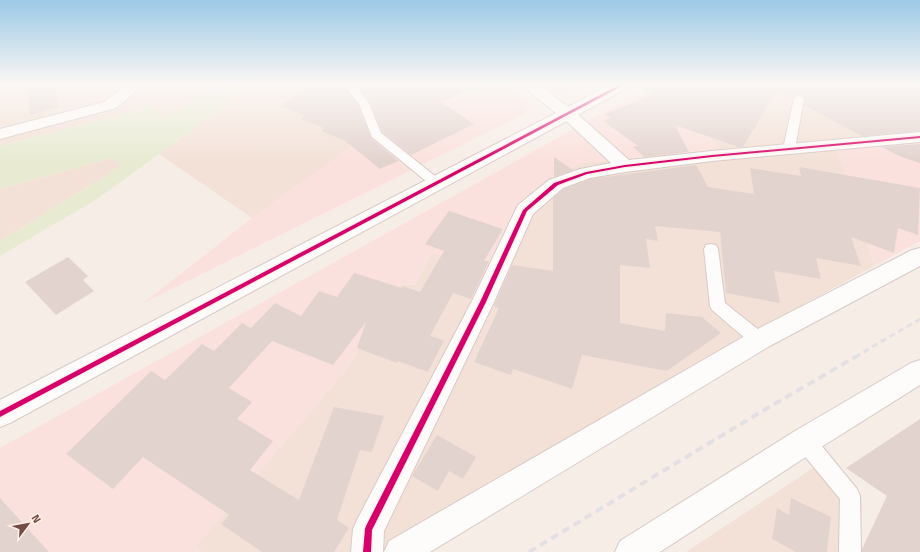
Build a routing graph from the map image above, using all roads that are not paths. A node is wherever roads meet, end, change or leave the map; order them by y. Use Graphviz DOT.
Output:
graph roads {
  1 [pos="88,111"];
  2 [pos="367,111"];
  3 [pos="564,111"];
  4 [pos="574,111"];
  5 [pos="796,111"];
  6 [pos="568,114"];
  7 [pos="0,134"];
  8 [pos="920,137"];
  9 [pos="789,149"];
  10 [pos="625,166"];
  11 [pos="436,183"];
  12 [pos="710,249"];
  13 [pos="920,256"];
  14 [pos="758,340"];
  15 [pos="920,371"];
  16 [pos="0,414"];
  17 [pos="806,441"];
  18 [pos="367,552"];
  19 [pos="400,552"];
  20 [pos="631,552"];
  21 [pos="850,552"];
  1 -- 7 [label="street"];
  2 -- 11 [label="lane"];
  3 -- 6 [label="street"];
  4 -- 6 [label="street"];
  5 -- 9 [label="lane"];
  6 -- 10 [label="street"];
  6 -- 11 [label="street"];
  8 -- 9 [label="street"];
  9 -- 10 [label="street"];
  10 -- 18 [label="street"];
  11 -- 16 [label="street"];
  12 -- 14 [label="lane"];
  13 -- 14 [label="street"];
  14 -- 19 [label="street"];
  15 -- 17 [label="street"];
  17 -- 20 [label="street"];
  17 -- 21 [label="lane"];
}
